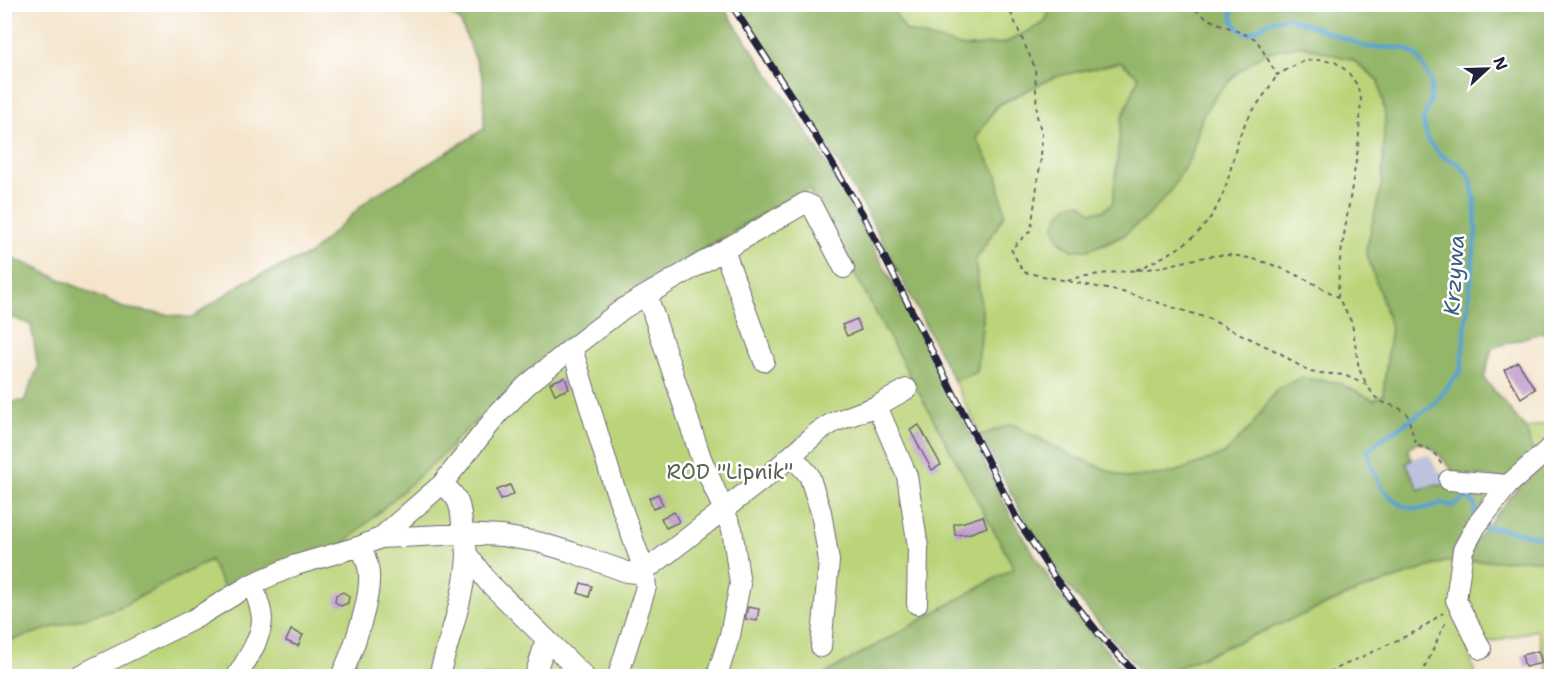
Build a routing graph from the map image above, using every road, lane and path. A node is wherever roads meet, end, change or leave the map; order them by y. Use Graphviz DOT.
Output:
graph roads {
  1 [pos="1007,4"];
  2 [pos="1188,4"];
  3 [pos="1277,75"];
  4 [pos="724,250"];
  5 [pos="844,268"];
  6 [pos="1133,271"];
  7 [pos="1066,281"];
  8 [pos="647,295"];
  9 [pos="1338,297"];
  10 [pos="572,348"];
  11 [pos="764,361"];
  12 [pos="1367,385"];
  13 [pos="907,389"];
  14 [pos="877,406"];
  15 [pos="1551,446"];
  16 [pos="792,456"];
  17 [pos="1454,481"];
  18 [pos="1512,482"];
  19 [pos="442,484"];
  20 [pos="725,509"];
  21 [pos="463,534"];
  22 [pos="380,538"];
  23 [pos="361,546"];
  24 [pos="467,554"];
  25 [pos="644,570"];
  26 [pos="252,584"];
  27 [pos="1456,600"];
  28 [pos="917,604"];
  29 [pos="546,639"];
  30 [pos="821,647"];
  31 [pos="1481,649"];
  32 [pos="78,676"];
  33 [pos="237,676"];
  34 [pos="341,676"];
  35 [pos="439,676"];
  36 [pos="535,676"];
  37 [pos="584,676"];
  38 [pos="618,676"];
  39 [pos="717,676"];
  40 [pos="1320,676"];
  41 [pos="1421,676"];
  1 -- 7 [label="path"];
  2 -- 3 [label="path"];
  3 -- 6 [label="path"];
  3 -- 9 [label="path"];
  4 -- 5 [label="street"];
  4 -- 8 [label="street"];
  4 -- 11 [label="street"];
  6 -- 7 [label="path"];
  6 -- 9 [label="path"];
  7 -- 12 [label="path"];
  8 -- 10 [label="street"];
  8 -- 20 [label="street"];
  9 -- 12 [label="path"];
  10 -- 19 [label="street"];
  10 -- 25 [label="street"];
  12 -- 17 [label="path"];
  13 -- 14 [label="street"];
  14 -- 16 [label="street"];
  14 -- 28 [label="street"];
  15 -- 18 [label="street"];
  16 -- 20 [label="street"];
  16 -- 30 [label="street"];
  17 -- 18 [label="street"];
  18 -- 27 [label="street"];
  19 -- 21 [label="street"];
  19 -- 22 [label="street"];
  20 -- 25 [label="street"];
  20 -- 39 [label="street"];
  21 -- 22 [label="street"];
  21 -- 24 [label="street"];
  21 -- 25 [label="street"];
  22 -- 23 [label="street"];
  23 -- 26 [label="street"];
  23 -- 34 [label="street"];
  24 -- 29 [label="street"];
  24 -- 35 [label="street"];
  25 -- 38 [label="street"];
  26 -- 32 [label="street"];
  26 -- 33 [label="street"];
  27 -- 31 [label="street"];
  27 -- 40 [label="path"];
  27 -- 41 [label="path"];
  29 -- 36 [label="street"];
  29 -- 37 [label="street"];
}
